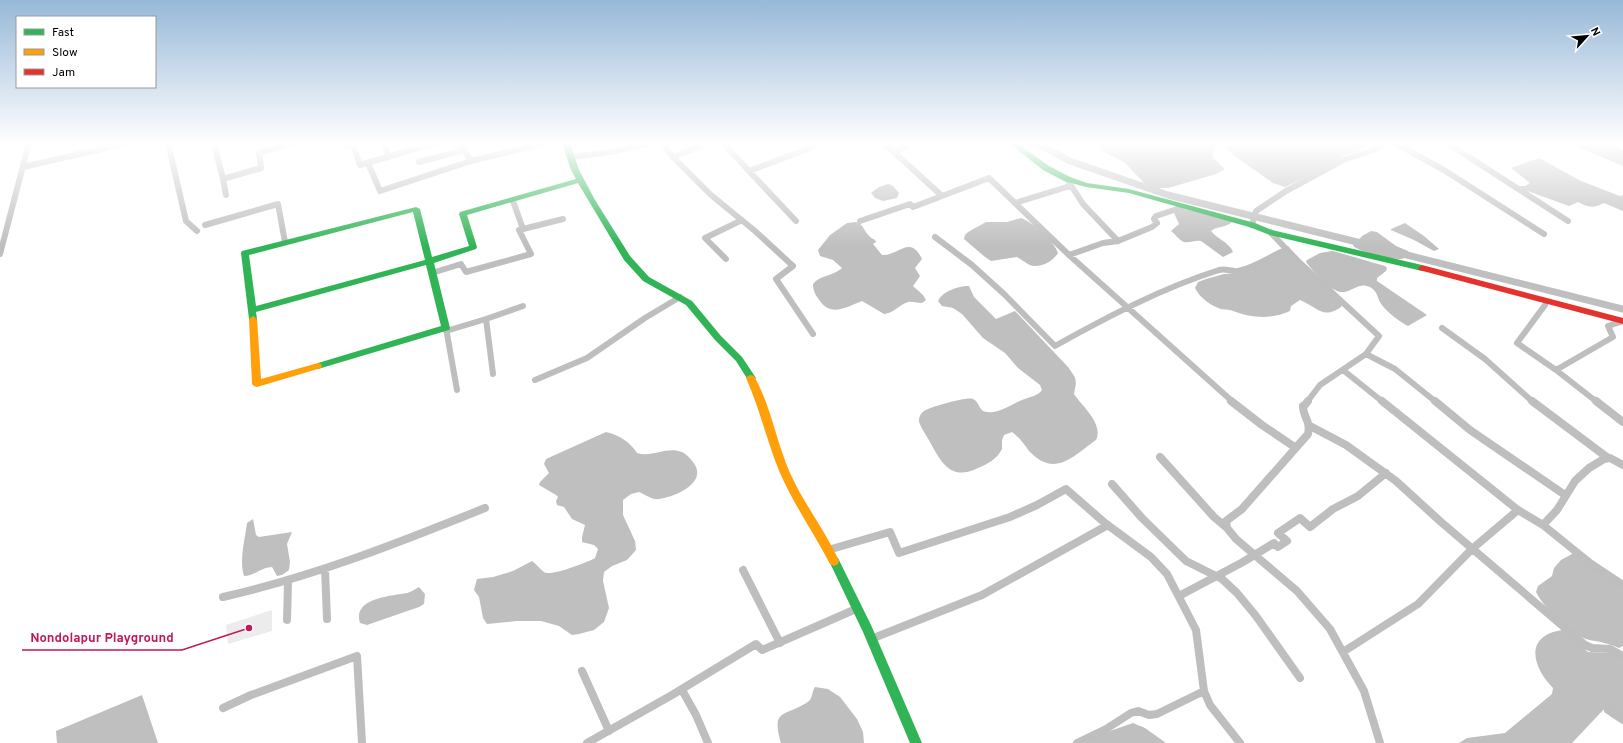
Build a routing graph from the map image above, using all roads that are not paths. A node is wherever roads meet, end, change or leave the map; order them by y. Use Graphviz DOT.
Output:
graph roads {
  1 [pos="20,178"];
  2 [pos="176,178"];
  3 [pos="228,178"];
  4 [pos="374,178"];
  5 [pos="422,178"];
  6 [pos="694,178"];
  7 [pos="756,178"];
  8 [pos="922,178"];
  9 [pos="1060,178"];
  10 [pos="1311,178"];
  11 [pos="1456,178"];
  12 [pos="1501,178"];
  13 [pos="223,179"];
  14 [pos="580,180"];
  15 [pos="1068,183"];
  16 [pos="226,195"];
  17 [pos="942,196"];
  18 [pos="513,201"];
  19 [pos="1015,203"];
  20 [pos="1183,207"];
  21 [pos="563,219"];
  22 [pos="742,220"];
  23 [pos="796,221"];
  24 [pos="860,221"];
  25 [pos="1568,221"];
  26 [pos="1253,223"];
  27 [pos="205,225"];
  28 [pos="3,229"];
  29 [pos="523,229"];
  30 [pos="197,231"];
  31 [pos="1270,232"];
  32 [pos="1544,234"];
  33 [pos="935,237"];
  34 [pos="1118,241"];
  35 [pos="285,242"];
  36 [pos="1287,249"];
  37 [pos="0,254"];
  38 [pos="1069,255"];
  39 [pos="726,259"];
  40 [pos="430,261"];
  41 [pos="432,273"];
  42 [pos="680,297"];
  43 [pos="1545,305"];
  44 [pos="524,306"];
  45 [pos="1127,307"];
  46 [pos="252,310"];
  47 [pos="486,319"];
  48 [pos="1623,321"];
  49 [pos="1442,328"];
  50 [pos="446,330"];
  51 [pos="813,334"];
  52 [pos="1366,354"];
  53 [pos="1343,370"];
  54 [pos="1556,370"];
  55 [pos="493,374"];
  56 [pos="535,380"];
  57 [pos="457,390"];
  58 [pos="1623,422"];
  59 [pos="1310,426"];
  60 [pos="1296,448"];
  61 [pos="1160,457"];
  62 [pos="1608,458"];
  63 [pos="1623,465"];
  64 [pos="1386,473"];
  65 [pos="1112,484"];
  66 [pos="1565,495"];
  67 [pos="485,508"];
  68 [pos="1518,510"];
  69 [pos="1108,525"];
  70 [pos="1542,525"];
  71 [pos="1227,528"];
  72 [pos="1472,549"];
  73 [pos="828,550"];
  74 [pos="1255,555"];
  75 [pos="325,569"];
  76 [pos="743,570"];
  77 [pos="1218,575"];
  78 [pos="288,582"];
  79 [pos="1623,585"];
  80 [pos="1179,596"];
  81 [pos="223,597"];
  82 [pos="856,608"];
  83 [pos="327,619"];
  84 [pos="287,620"];
  85 [pos="871,639"];
  86 [pos="780,642"];
  87 [pos="1343,652"];
  88 [pos="1623,656"];
  89 [pos="582,671"];
  90 [pos="1300,678"];
  91 [pos="682,690"];
  92 [pos="1204,691"];
  93 [pos="222,708"];
  94 [pos="1608,710"];
  95 [pos="1623,720"];
  96 [pos="609,731"];
  97 [pos="362,743"];
  98 [pos="587,743"];
  99 [pos="708,743"];
  100 [pos="916,743"];
  101 [pos="1077,743"];
  102 [pos="1240,743"];
  103 [pos="1380,743"];
  1 -- 28 [label="street"];
  2 -- 30 [label="street"];
  3 -- 13 [label="street"];
  4 -- 5 [label="street"];
  6 -- 22 [label="street"];
  7 -- 23 [label="street"];
  8 -- 17 [label="street"];
  9 -- 15 [label="street"];
  10 -- 26 [label="street"];
  11 -- 32 [label="street"];
  12 -- 25 [label="street"];
  13 -- 16 [label="street"];
  14 -- 18 [label="street"];
  14 -- 42 [label="street"];
  15 -- 19 [label="street"];
  15 -- 20 [label="street"];
  15 -- 34 [label="street"];
  17 -- 19 [label="street"];
  17 -- 24 [label="street"];
  18 -- 29 [label="street"];
  18 -- 40 [label="street"];
  19 -- 38 [label="street"];
  20 -- 26 [label="street"];
  20 -- 34 [label="street"];
  21 -- 29 [label="street"];
  22 -- 39 [label="street"];
  22 -- 51 [label="street"];
  26 -- 31 [label="street"];
  27 -- 35 [label="street"];
  28 -- 37 [label="street"];
  29 -- 41 [label="street"];
  31 -- 36 [label="street"];
  31 -- 48 [label="street"];
  33 -- 45 [label="street"];
  34 -- 38 [label="street"];
  35 -- 40 [label="street"];
  35 -- 46 [label="street"];
  36 -- 45 [label="street"];
  36 -- 52 [label="street"];
  38 -- 45 [label="street"];
  40 -- 41 [label="street"];
  40 -- 46 [label="street"];
  41 -- 50 [label="street"];
  42 -- 56 [label="street"];
  42 -- 73 [label="street"];
  43 -- 54 [label="street"];
  44 -- 47 [label="street"];
  45 -- 60 [label="street"];
  46 -- 50 [label="street"];
  47 -- 50 [label="street"];
  47 -- 55 [label="street"];
  48 -- 54 [label="street"];
  49 -- 62 [label="street"];
  50 -- 57 [label="street"];
  52 -- 53 [label="street"];
  52 -- 66 [label="street"];
  53 -- 59 [label="street"];
  53 -- 68 [label="street"];
  54 -- 58 [label="street"];
  59 -- 60 [label="street"];
  59 -- 64 [label="street"];
  60 -- 71 [label="street"];
  61 -- 71 [label="street"];
  62 -- 63 [label="street"];
  62 -- 66 [label="street"];
  64 -- 72 [label="street"];
  64 -- 74 [label="street"];
  65 -- 77 [label="street"];
  66 -- 70 [label="street"];
  67 -- 75 [label="street"];
  68 -- 70 [label="street"];
  68 -- 72 [label="street"];
  69 -- 73 [label="street"];
  69 -- 80 [label="street"];
  69 -- 85 [label="street"];
  70 -- 79 [label="street"];
  71 -- 74 [label="street"];
  72 -- 87 [label="street"];
  72 -- 88 [label="street"];
  73 -- 82 [label="street"];
  74 -- 77 [label="street"];
  74 -- 87 [label="street"];
  75 -- 78 [label="street"];
  75 -- 83 [label="street"];
  76 -- 86 [label="street"];
  77 -- 80 [label="street"];
  77 -- 90 [label="street"];
  78 -- 81 [label="street"];
  78 -- 84 [label="street"];
  80 -- 92 [label="street"];
  82 -- 85 [label="street"];
  82 -- 86 [label="street"];
  85 -- 100 [label="street"];
  86 -- 91 [label="street"];
  87 -- 103 [label="street"];
  89 -- 96 [label="street"];
  91 -- 96 [label="street"];
  91 -- 99 [label="street"];
  92 -- 101 [label="street"];
  92 -- 102 [label="street"];
  93 -- 97 [label="street"];
  94 -- 95 [label="street"];
  96 -- 98 [label="street"];
}
